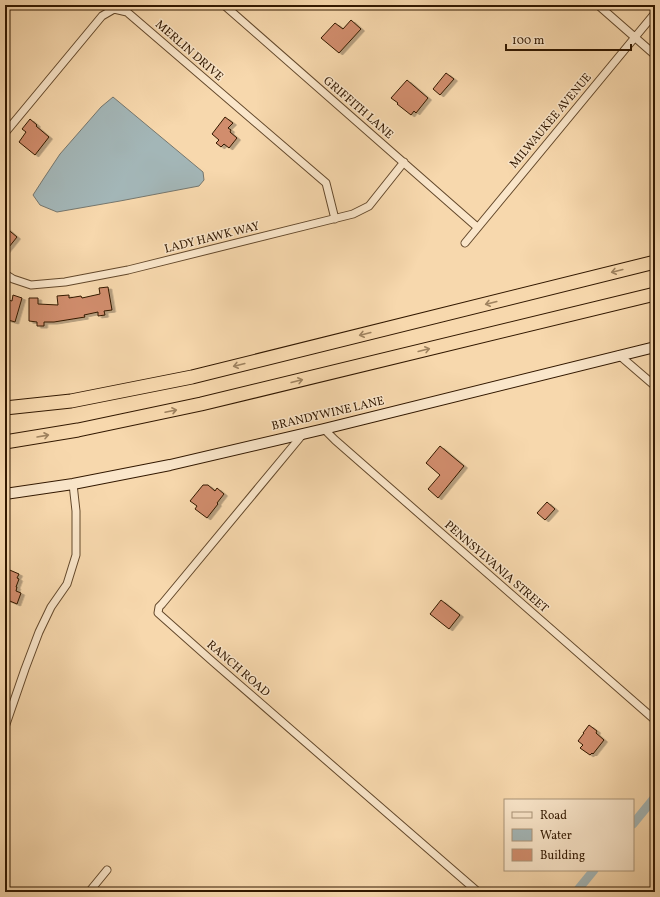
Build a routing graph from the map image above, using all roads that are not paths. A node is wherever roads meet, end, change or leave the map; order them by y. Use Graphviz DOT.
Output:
graph roads {
  1 [pos="224,5"];
  2 [pos="598,5"];
  3 [pos="655,13"];
  4 [pos="635,37"];
  5 [pos="655,55"];
  6 [pos="5,132"];
  7 [pos="404,162"];
  8 [pos="335,219"];
  9 [pos="477,227"];
  10 [pos="465,243"];
  11 [pos="655,262"];
  12 [pos="5,274"];
  13 [pos="655,294"];
  14 [pos="655,347"];
  15 [pos="619,355"];
  16 [pos="655,386"];
  17 [pos="5,408"];
  18 [pos="324,429"];
  19 [pos="304,434"];
  20 [pos="5,442"];
  21 [pos="73,484"];
  22 [pos="5,494"];
  23 [pos="655,720"];
  24 [pos="5,726"];
  25 [pos="107,870"];
  26 [pos="89,892"];
  27 [pos="478,892"];
  1 -- 7 [label="street, GRIFFITH LANE"];
  2 -- 4 [label="street"];
  3 -- 4 [label="street, MILWAUKEE AVENUE"];
  4 -- 5 [label="street"];
  4 -- 9 [label="street, MILWAUKEE AVENUE"];
  6 -- 8 [label="street, MERLIN DRIVE"];
  7 -- 8 [label="street, LADY HAWK WAY"];
  7 -- 9 [label="street, GRIFFITH LANE"];
  8 -- 12 [label="street, LADY HAWK WAY"];
  9 -- 10 [label="street, MILWAUKEE AVENUE"];
  11 -- 17 [label="highway, one-way"];
  20 -- 13 [label="highway, one-way"];
  14 -- 15 [label="street, BRANDYWINE LANE"];
  15 -- 16 [label="street"];
  15 -- 18 [label="street, BRANDYWINE LANE"];
  18 -- 19 [label="street, BRANDYWINE LANE"];
  18 -- 23 [label="street, PENNSYLVANIA STREET"];
  19 -- 21 [label="street, BRANDYWINE LANE"];
  19 -- 27 [label="street, RANCH ROAD"];
  21 -- 22 [label="street, BRANDYWINE LANE"];
  21 -- 24 [label="street"];
  25 -- 26 [label="street"];
}
